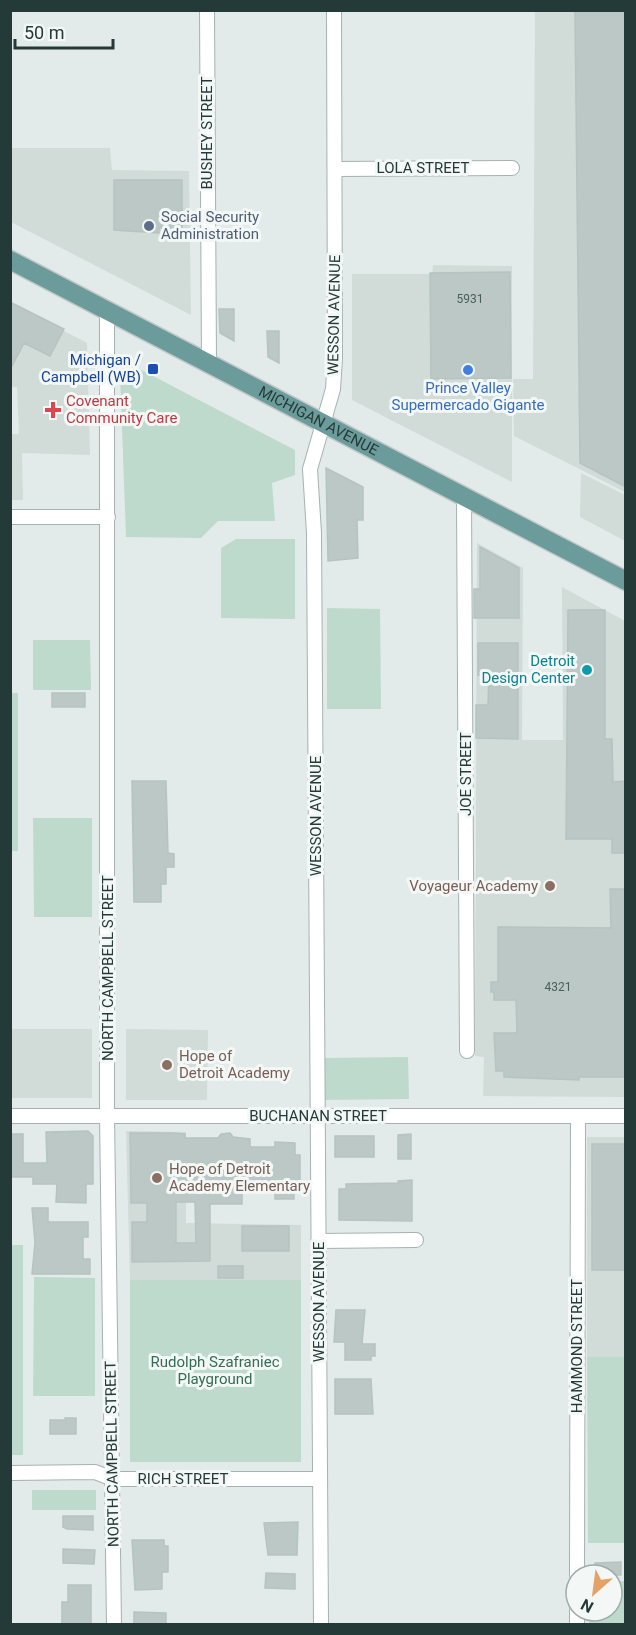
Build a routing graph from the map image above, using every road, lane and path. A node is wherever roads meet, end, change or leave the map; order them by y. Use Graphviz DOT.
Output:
graph roads {
  1 [pos="207,10"];
  2 [pos="334,10"];
  3 [pos="512,168"];
  4 [pos="335,169"];
  5 [pos="10,260"];
  6 [pos="107,311"];
  7 [pos="209,363"];
  8 [pos="324,423"];
  9 [pos="464,496"];
  10 [pos="10,517"];
  11 [pos="108,517"];
  12 [pos="626,581"];
  13 [pos="467,1051"];
  14 [pos="10,1116"];
  15 [pos="108,1116"];
  16 [pos="578,1116"];
  17 [pos="626,1116"];
  18 [pos="317,1117"];
  19 [pos="318,1240"];
  20 [pos="416,1240"];
  21 [pos="10,1473"];
  22 [pos="113,1479"];
  23 [pos="320,1479"];
  24 [pos="577,1563"];
  25 [pos="114,1624"];
  26 [pos="321,1624"];
  1 -- 7 [label="street, BUSHEY STREET"];
  2 -- 4 [label="street, WESSON AVENUE"];
  3 -- 4 [label="street, LOLA STREET"];
  4 -- 8 [label="street, WESSON AVENUE"];
  5 -- 6 [label="main road, MICHIGAN AVENUE"];
  6 -- 7 [label="main road, MICHIGAN AVENUE"];
  6 -- 11 [label="street, NORTH CAMPBELL STREET"];
  7 -- 8 [label="main road, MICHIGAN AVENUE"];
  8 -- 9 [label="main road, MICHIGAN AVENUE"];
  8 -- 18 [label="street, WESSON AVENUE"];
  9 -- 12 [label="main road, MICHIGAN AVENUE"];
  9 -- 13 [label="street, JOE STREET"];
  10 -- 11 [label="street"];
  11 -- 15 [label="street, NORTH CAMPBELL STREET"];
  14 -- 15 [label="street, BUCHANAN STREET"];
  15 -- 18 [label="street, BUCHANAN STREET"];
  15 -- 22 [label="street, NORTH CAMPBELL STREET"];
  16 -- 17 [label="street, BUCHANAN STREET"];
  16 -- 18 [label="street, BUCHANAN STREET"];
  16 -- 24 [label="street, HAMMOND STREET"];
  18 -- 19 [label="street, WESSON AVENUE"];
  19 -- 20 [label="street"];
  19 -- 23 [label="street, WESSON AVENUE"];
  21 -- 22 [label="street, RICH STREET"];
  22 -- 23 [label="street, RICH STREET"];
  22 -- 25 [label="street, NORTH CAMPBELL STREET"];
  23 -- 26 [label="street, WESSON AVENUE"];
}
